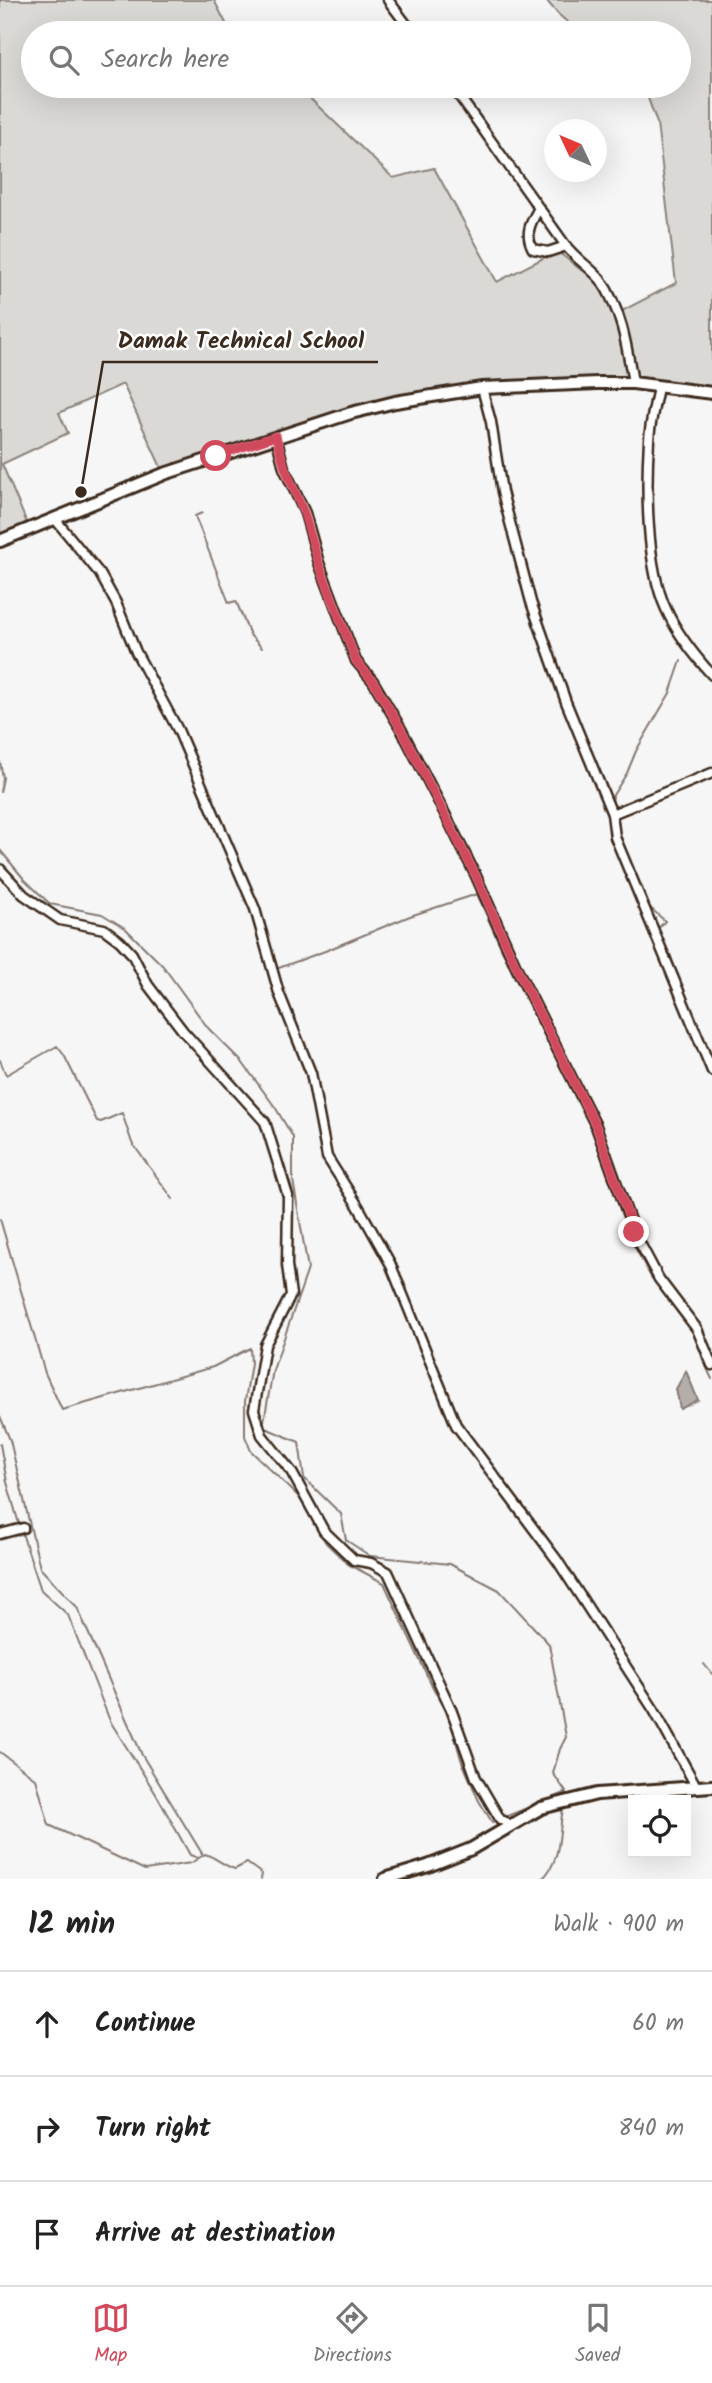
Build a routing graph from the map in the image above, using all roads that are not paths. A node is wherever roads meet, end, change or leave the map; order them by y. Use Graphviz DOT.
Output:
graph roads {
  1 [pos="388,0"];
  2 [pos="404,21"];
  3 [pos="461,98"];
  4 [pos="539,208"];
  5 [pos="566,246"];
  6 [pos="633,383"];
  7 [pos="658,387"];
  8 [pos="482,388"];
  9 [pos="712,393"];
  10 [pos="276,436"];
  11 [pos="55,519"];
  12 [pos="0,541"];
  13 [pos="712,675"];
  14 [pos="712,773"];
  15 [pos="612,814"];
  16 [pos="0,869"];
  17 [pos="712,1071"];
  18 [pos="712,1365"];
  19 [pos="23,1528"];
  20 [pos="0,1534"];
  21 [pos="695,1786"];
  22 [pos="712,1786"];
  23 [pos="511,1825"];
  24 [pos="385,1879"];
  1 -- 2 [label="street"];
  3 -- 4 [label="street"];
  4 -- 5 [label="street"];
  4 -- 5 [label="street"];
  5 -- 6 [label="street"];
  6 -- 7 [label="street"];
  6 -- 8 [label="street"];
  7 -- 9 [label="street"];
  7 -- 13 [label="street"];
  8 -- 10 [label="street"];
  8 -- 15 [label="street"];
  10 -- 11 [label="street"];
  10 -- 18 [label="street"];
  11 -- 12 [label="street"];
  11 -- 21 [label="street"];
  14 -- 15 [label="street"];
  15 -- 17 [label="street"];
  16 -- 23 [label="street"];
  19 -- 20 [label="street"];
  21 -- 22 [label="street"];
  21 -- 23 [label="street"];
  23 -- 24 [label="street"];
}
